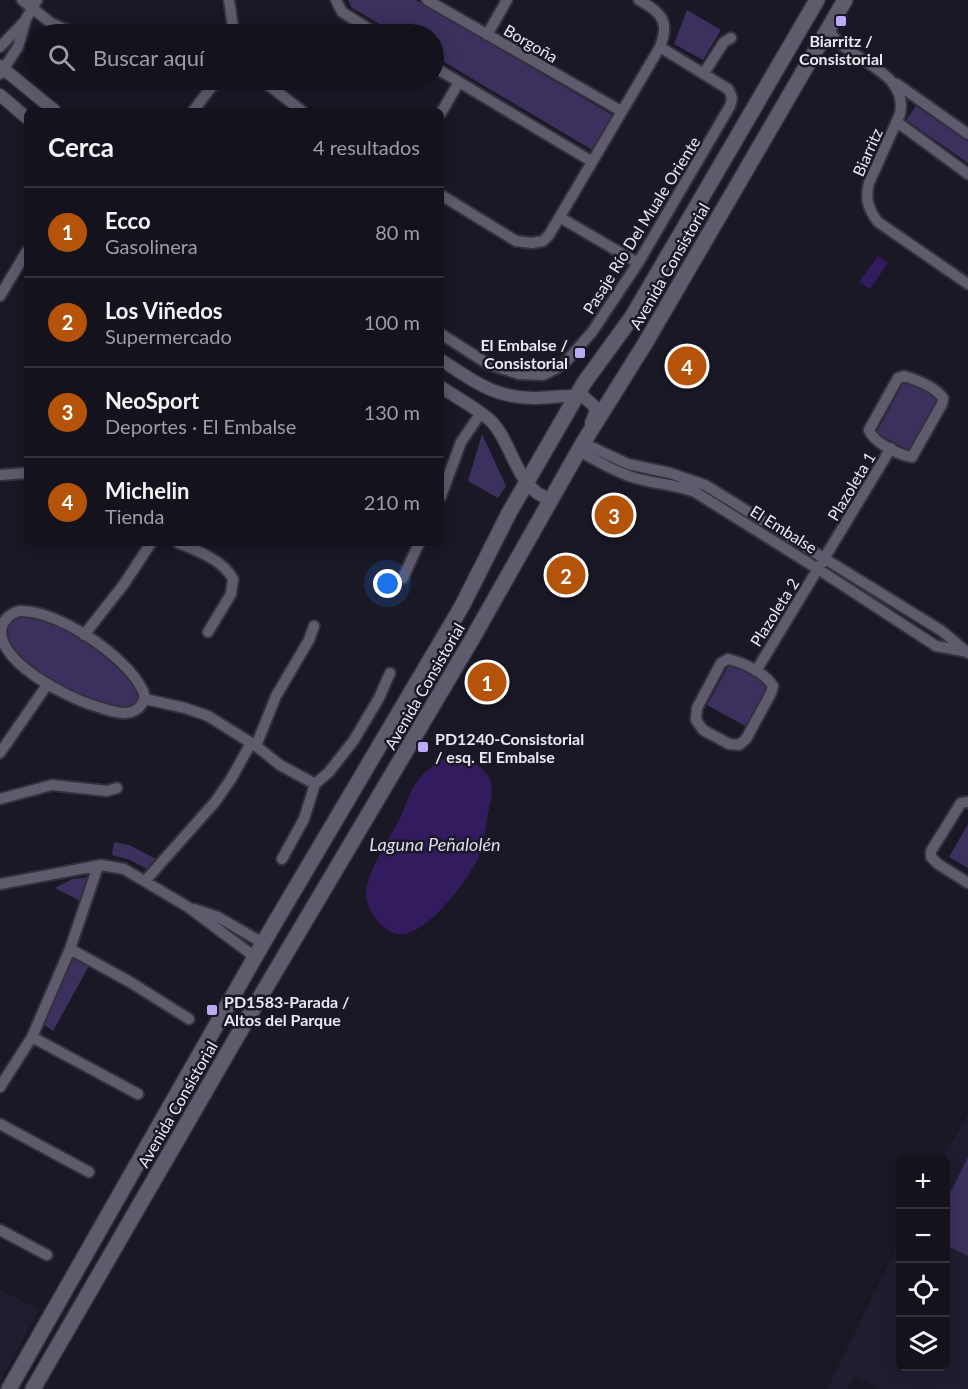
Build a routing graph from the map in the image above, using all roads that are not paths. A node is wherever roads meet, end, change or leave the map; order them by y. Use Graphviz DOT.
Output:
graph roads {
  1 [pos="22,0"];
  2 [pos="229,0"];
  3 [pos="336,0"];
  4 [pos="427,0"];
  5 [pos="507,0"];
  6 [pos="639,0"];
  7 [pos="817,0"];
  8 [pos="845,0"];
  9 [pos="35,4"];
  10 [pos="26,19"];
  11 [pos="25,24"];
  12 [pos="53,24"];
  13 [pos="231,24"];
  14 [pos="361,24"];
  15 [pos="24,29"];
  16 [pos="828,29"];
  17 [pos="487,35"];
  18 [pos="731,38"];
  19 [pos="0,47"];
  20 [pos="660,47"];
  21 [pos="844,48"];
  22 [pos="817,49"];
  23 [pos="1,70"];
  24 [pos="444,73"];
  25 [pos="704,73"];
  26 [pos="459,82"];
  27 [pos="895,84"];
  28 [pos="24,87"];
  29 [pos="27,90"];
  30 [pos="209,90"];
  31 [pos="275,90"];
  32 [pos="0,95"];
  33 [pos="51,108"];
  34 [pos="195,108"];
  35 [pos="298,108"];
  36 [pos="444,108"];
  37 [pos="621,111"];
  38 [pos="24,115"];
  39 [pos="897,122"];
  40 [pos="968,134"];
  41 [pos="591,161"];
  42 [pos="968,174"];
  43 [pos="444,197"];
  44 [pos="561,218"];
  45 [pos="24,256"];
  46 [pos="638,262"];
  47 [pos="968,284"];
  48 [pos="0,296"];
  49 [pos="444,336"];
  50 [pos="444,362"];
  51 [pos="444,389"];
  52 [pos="577,396"];
  53 [pos="481,413"];
  54 [pos="581,447"];
  55 [pos="891,448"];
  56 [pos="24,473"];
  57 [pos="0,475"];
  58 [pos="527,482"];
  59 [pos="444,488"];
  60 [pos="551,498"];
  61 [pos="149,546"];
  62 [pos="184,546"];
  63 [pos="419,546"];
  64 [pos="825,558"];
  65 [pos="818,569"];
  66 [pos="403,578"];
  67 [pos="4,613"];
  68 [pos="314,626"];
  69 [pos="208,632"];
  70 [pos="84,635"];
  71 [pos="966,652"];
  72 [pos="756,670"];
  73 [pos="390,673"];
  74 [pos="47,685"];
  75 [pos="145,699"];
  76 [pos="253,744"];
  77 [pos="0,753"];
  78 [pos="315,784"];
  79 [pos="117,789"];
  80 [pos="0,799"];
  81 [pos="348,799"];
  82 [pos="968,802"];
  83 [pos="370,813"];
  84 [pos="282,859"];
  85 [pos="98,866"];
  86 [pos="145,881"];
  87 [pos="968,883"];
  88 [pos="0,884"];
  89 [pos="188,907"];
  90 [pos="263,943"];
  91 [pos="70,949"];
  92 [pos="255,957"];
  93 [pos="189,1019"];
  94 [pos="32,1038"];
  95 [pos="0,1087"];
  96 [pos="138,1094"];
  97 [pos="0,1124"];
  98 [pos="89,1172"];
  99 [pos="109,1212"];
  100 [pos="129,1223"];
  101 [pos="0,1230"];
  102 [pos="47,1255"];
  103 [pos="77,1269"];
  104 [pos="94,1281"];
  105 [pos="9,1389"];
  106 [pos="33,1389"];
  1 -- 9 [label="street"];
  2 -- 13 [label="street"];
  3 -- 14 [label="street"];
  4 -- 17 [label="street, Borgoña"];
  5 -- 17 [label="street"];
  6 -- 20 [label="street"];
  7 -- 52 [label="main road, Avenida Consistorial"];
  8 -- 16 [label="main road, Avenida Consistorial"];
  9 -- 10 [label="street"];
  9 -- 12 [label="street"];
  10 -- 11 [label="street"];
  10 -- 19 [label="street"];
  15 -- 23 [label="street"];
  16 -- 21 [label="street"];
  16 -- 22 [label="main road, Avenida Consistorial"];
  17 -- 37 [label="street, Borgoña"];
  18 -- 25 [label="street"];
  20 -- 25 [label="street"];
  20 -- 37 [label="street"];
  21 -- 22 [label="street"];
  21 -- 27 [label="street"];
  22 -- 54 [label="main road, Avenida Consistorial"];
  23 -- 28 [label="street"];
  24 -- 26 [label="street"];
  25 -- 46 [label="street, Pasaje Río Del Muale Oriente"];
  26 -- 36 [label="street"];
  26 -- 41 [label="street"];
  27 -- 39 [label="street, Biarritz"];
  27 -- 40 [label="street"];
  29 -- 33 [label="street"];
  30 -- 34 [label="street"];
  31 -- 35 [label="street"];
  32 -- 38 [label="street"];
  37 -- 41 [label="street"];
  39 -- 42 [label="street"];
  39 -- 47 [label="street, Biarritz"];
  41 -- 44 [label="street"];
  43 -- 44 [label="street"];
  44 -- 46 [label="street"];
  45 -- 48 [label="street"];
  46 -- 49 [label="street, Pasaje Río Del Muale Oriente"];
  50 -- 52 [label="street"];
  51 -- 53 [label="street"];
  52 -- 54 [label="street"];
  52 -- 58 [label="main road, Avenida Consistorial"];
  53 -- 58 [label="street"];
  53 -- 59 [label="street"];
  54 -- 60 [label="main road, Avenida Consistorial"];
  54 -- 64 [label="street, El Embalse"];
  54 -- 65 [label="street, El Embalse"];
  55 -- 55 [label="street"];
  55 -- 64 [label="street, Plazoleta 1"];
  56 -- 57 [label="street"];
  58 -- 60 [label="street"];
  58 -- 81 [label="main road, Avenida Consistorial"];
  60 -- 83 [label="main road, Avenida Consistorial"];
  61 -- 70 [label="street"];
  62 -- 69 [label="street"];
  63 -- 66 [label="street"];
  64 -- 65 [label="street, Plazoleta 1"];
  64 -- 71 [label="street, El Embalse"];
  65 -- 71 [label="street, El Embalse"];
  65 -- 72 [label="street, Plazoleta 2"];
  67 -- 70 [label="street"];
  67 -- 74 [label="street"];
  68 -- 76 [label="street"];
  70 -- 75 [label="street"];
  72 -- 72 [label="street"];
  73 -- 78 [label="street"];
  74 -- 75 [label="street"];
  74 -- 77 [label="street"];
  75 -- 76 [label="street"];
  76 -- 78 [label="street"];
  76 -- 86 [label="street"];
  78 -- 84 [label="street"];
  79 -- 80 [label="street"];
  81 -- 83 [label="main road"];
  81 -- 90 [label="main road, Avenida Consistorial"];
  82 -- 87 [label="street"];
  83 -- 100 [label="main road, Avenida Consistorial"];
  85 -- 86 [label="street"];
  85 -- 88 [label="street"];
  85 -- 91 [label="street"];
  86 -- 89 [label="street"];
  89 -- 90 [label="street"];
  89 -- 92 [label="street"];
  90 -- 92 [label="main road, Avenida Consistorial"];
  91 -- 93 [label="street"];
  91 -- 94 [label="street"];
  92 -- 99 [label="main road, Avenida Consistorial"];
  94 -- 95 [label="street"];
  94 -- 96 [label="street"];
  97 -- 98 [label="street"];
  99 -- 100 [label="main road"];
  99 -- 103 [label="main road, Avenida Consistorial"];
  100 -- 104 [label="main road, Avenida Consistorial"];
  101 -- 102 [label="street"];
  103 -- 104 [label="main road"];
  103 -- 105 [label="main road, Avenida Consistorial"];
  104 -- 106 [label="main road, Avenida Consistorial"];
}
